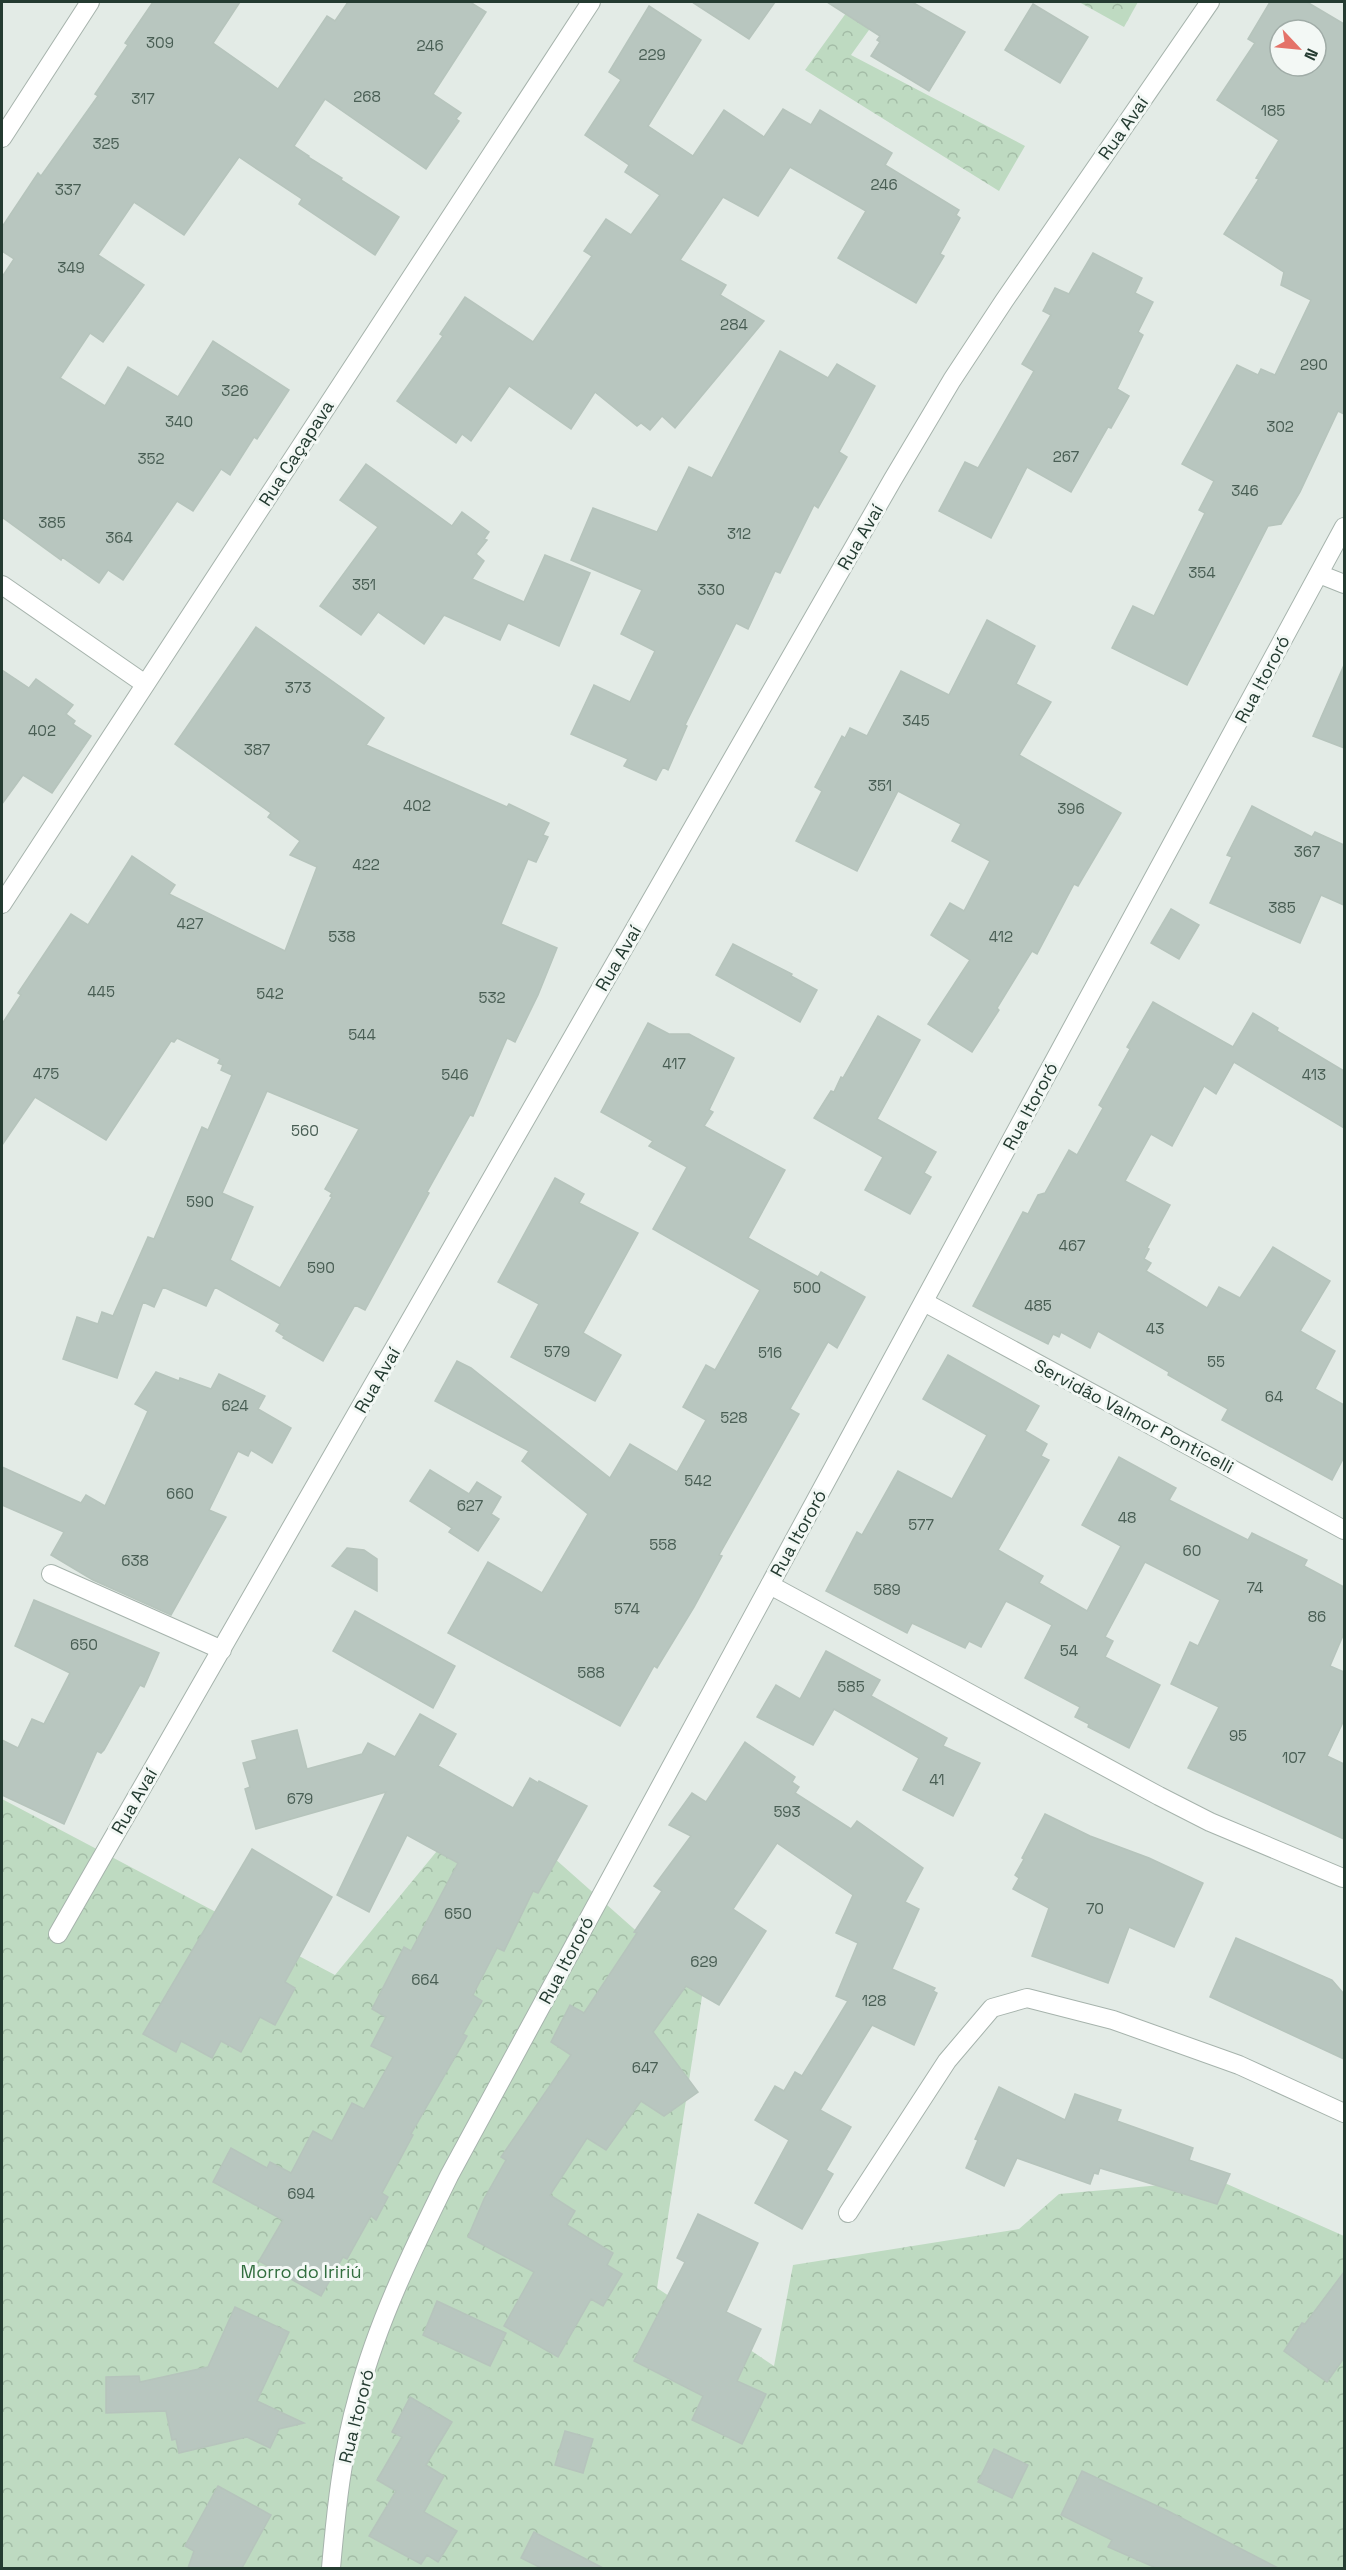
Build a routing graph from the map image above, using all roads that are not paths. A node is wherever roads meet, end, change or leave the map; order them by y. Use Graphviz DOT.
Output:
graph roads {
  1 [pos="90,2"];
  2 [pos="591,2"];
  3 [pos="1210,2"];
  4 [pos="2,138"];
  5 [pos="1344,527"];
  6 [pos="1318,574"];
  7 [pos="1344,584"];
  8 [pos="2,585"];
  9 [pos="145,684"];
  10 [pos="2,904"];
  11 [pos="924,1302"];
  12 [pos="1344,1530"];
  13 [pos="51,1574"];
  14 [pos="770,1585"];
  15 [pos="222,1650"];
  16 [pos="1343,1878"];
  17 [pos="58,1934"];
  18 [pos="1344,2113"];
  19 [pos="848,2213"];
  20 [pos="331,2568"];
  1 -- 4 [label="street"];
  2 -- 9 [label="street, Rua Caçapava"];
  3 -- 15 [label="street, Rua Avaí"];
  5 -- 6 [label="street, Rua Itororó"];
  6 -- 7 [label="street"];
  6 -- 11 [label="street, Rua Itororó"];
  8 -- 9 [label="street"];
  9 -- 10 [label="street, Rua Caçapava"];
  11 -- 12 [label="street, Servidão Valmor Ponticelli"];
  11 -- 14 [label="street, Rua Itororó"];
  13 -- 15 [label="street"];
  14 -- 16 [label="street"];
  14 -- 20 [label="street, Rua Itororó"];
  15 -- 17 [label="street, Rua Avaí"];
  18 -- 19 [label="street"];
}
